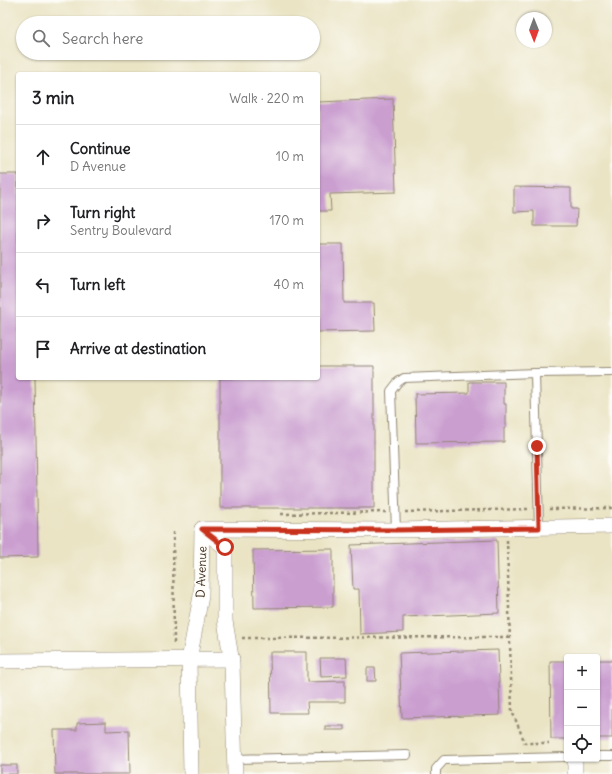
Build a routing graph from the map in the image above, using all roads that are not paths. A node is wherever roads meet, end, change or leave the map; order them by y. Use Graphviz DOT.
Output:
graph roads {
  1 [pos="612,372"];
  2 [pos="535,373"];
  3 [pos="612,526"];
  4 [pos="539,528"];
  5 [pos="202,529"];
  6 [pos="396,530"];
  7 [pos="232,659"];
  8 [pos="189,660"];
  9 [pos="0,661"];
  10 [pos="407,755"];
  11 [pos="600,756"];
  12 [pos="612,756"];
  13 [pos="564,757"];
  14 [pos="234,758"];
  15 [pos="575,762"];
  16 [pos="191,774"];
  17 [pos="235,774"];
  18 [pos="436,774"];
  19 [pos="575,774"];
  1 -- 2 [label="lane"];
  2 -- 4 [label="lane"];
  2 -- 6 [label="lane"];
  3 -- 4 [label="street"];
  4 -- 6 [label="street"];
  5 -- 6 [label="street"];
  5 -- 7 [label="street, D Avenue"];
  5 -- 8 [label="street, D Avenue"];
  7 -- 8 [label="street"];
  7 -- 14 [label="street, D Avenue"];
  8 -- 9 [label="street"];
  8 -- 16 [label="street, D Avenue"];
  10 -- 14 [label="lane"];
  11 -- 12 [label="lane"];
  13 -- 18 [label="lane"];
  14 -- 17 [label="street, D Avenue"];
  15 -- 19 [label="street"];
}
